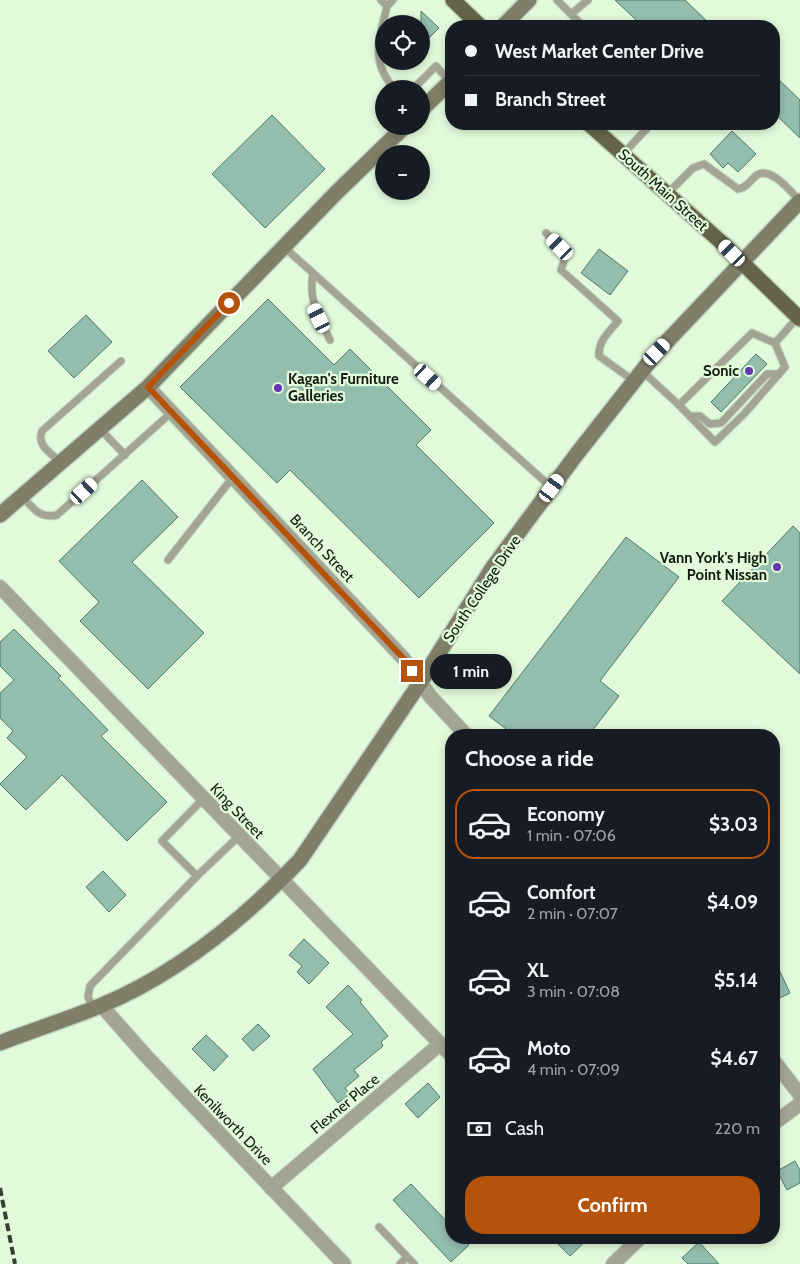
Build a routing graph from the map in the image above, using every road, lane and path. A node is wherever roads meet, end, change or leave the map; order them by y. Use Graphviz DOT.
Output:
graph roads {
  1 [pos="381,0"];
  2 [pos="393,0"];
  3 [pos="453,0"];
  4 [pos="529,0"];
  5 [pos="557,0"];
  6 [pos="588,0"];
  7 [pos="387,6"];
  8 [pos="571,14"];
  9 [pos="474,20"];
  10 [pos="509,20"];
  11 [pos="577,20"];
  12 [pos="445,75"];
  13 [pos="387,80"];
  14 [pos="421,80"];
  15 [pos="445,87"];
  16 [pos="430,101"];
  17 [pos="596,130"];
  18 [pos="645,130"];
  19 [pos="396,135"];
  20 [pos="623,154"];
  21 [pos="667,194"];
  22 [pos="800,201"];
  23 [pos="546,234"];
  24 [pos="283,247"];
  25 [pos="743,263"];
  26 [pos="313,274"];
  27 [pos="799,318"];
  28 [pos="330,340"];
  29 [pos="775,343"];
  30 [pos="121,361"];
  31 [pos="779,374"];
  32 [pos="638,376"];
  33 [pos="148,387"];
  34 [pos="679,405"];
  35 [pos="172,412"];
  36 [pos="690,416"];
  37 [pos="100,429"];
  38 [pos="125,455"];
  39 [pos="62,463"];
  40 [pos="233,478"];
  41 [pos="552,488"];
  42 [pos="22,496"];
  43 [pos="0,515"];
  44 [pos="168,560"];
  45 [pos="0,587"];
  46 [pos="420,683"];
  47 [pos="461,729"];
  48 [pos="203,799"];
  49 [pos="239,836"];
  50 [pos="196,876"];
  51 [pos="281,880"];
  52 [pos="97,1007"];
  53 [pos="0,1043"];
  54 [pos="440,1044"];
  55 [pos="445,1049"];
  56 [pos="780,1070"];
  57 [pos="800,1095"];
  58 [pos="800,1104"];
  59 [pos="780,1119"];
  60 [pos="271,1188"];
  61 [pos="379,1227"];
  62 [pos="631,1244"];
  63 [pos="407,1257"];
  64 [pos="344,1264"];
  65 [pos="400,1264"];
  66 [pos="414,1264"];
  67 [pos="613,1264"];
  1 -- 7 [label="lane"];
  2 -- 7 [label="lane"];
  3 -- 9 [label="main road"];
  4 -- 10 [label="main road"];
  5 -- 8 [label="lane"];
  6 -- 8 [label="lane"];
  7 -- 13 [label="lane"];
  8 -- 11 [label="lane"];
  12 -- 14 [label="lane"];
  15 -- 16 [label="main road"];
  17 -- 20 [label="main road, South Main Street"];
  18 -- 20 [label="lane"];
  19 -- 24 [label="main road"];
  20 -- 21 [label="main road, South Main Street"];
  21 -- 22 [label="lane"];
  21 -- 25 [label="main road, South Main Street"];
  22 -- 25 [label="main road, South College Drive"];
  23 -- 32 [label="lane"];
  24 -- 26 [label="lane"];
  24 -- 33 [label="main road"];
  25 -- 27 [label="main road, South Main Street"];
  25 -- 32 [label="main road, South College Drive"];
  26 -- 28 [label="lane"];
  26 -- 41 [label="lane"];
  27 -- 29 [label="lane"];
  29 -- 31 [label="lane"];
  29 -- 34 [label="lane"];
  30 -- 39 [label="lane"];
  31 -- 36 [label="lane"];
  31 -- 36 [label="lane"];
  32 -- 34 [label="lane"];
  32 -- 41 [label="main road, South College Drive"];
  33 -- 35 [label="street, Branch Street"];
  33 -- 37 [label="main road"];
  34 -- 36 [label="lane"];
  35 -- 38 [label="lane"];
  35 -- 40 [label="street, Branch Street"];
  37 -- 38 [label="lane"];
  37 -- 39 [label="main road"];
  38 -- 42 [label="lane"];
  39 -- 42 [label="main road"];
  40 -- 44 [label="lane"];
  40 -- 46 [label="street, Branch Street"];
  41 -- 46 [label="main road, South College Drive"];
  42 -- 43 [label="main road"];
  45 -- 48 [label="street, King Street"];
  46 -- 47 [label="street, Branch Street"];
  46 -- 51 [label="main road, South College Drive"];
  48 -- 49 [label="street, King Street"];
  48 -- 50 [label="lane"];
  49 -- 50 [label="lane"];
  49 -- 51 [label="street, King Street"];
  50 -- 52 [label="lane"];
  51 -- 52 [label="main road, South College Drive"];
  51 -- 54 [label="street, King Street"];
  52 -- 53 [label="main road, South College Drive"];
  52 -- 60 [label="street, Kenilworth Drive"];
  54 -- 55 [label="street, King Street"];
  54 -- 60 [label="street, Flexner Place"];
  56 -- 57 [label="street"];
  58 -- 59 [label="street"];
  60 -- 64 [label="street, Kenilworth Drive"];
  61 -- 63 [label="lane"];
  62 -- 67 [label="street"];
  63 -- 65 [label="lane"];
  63 -- 66 [label="lane"];
}
